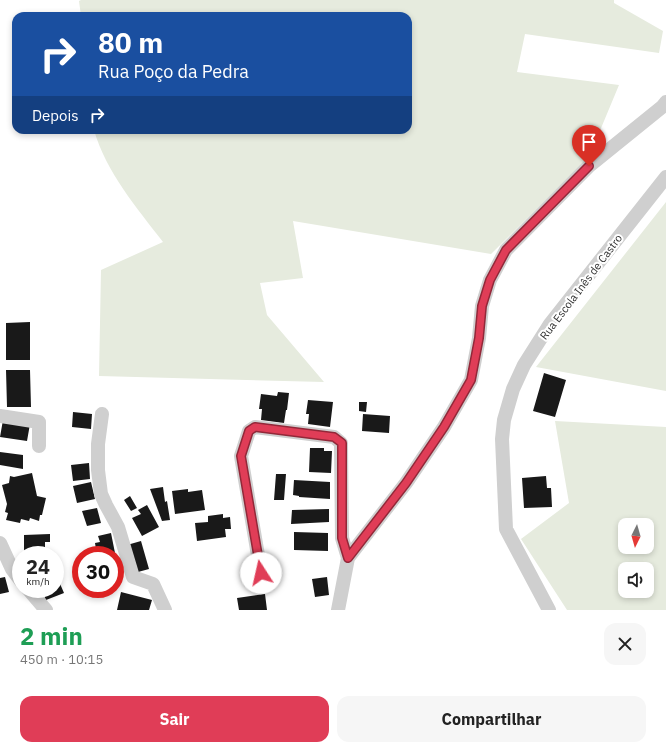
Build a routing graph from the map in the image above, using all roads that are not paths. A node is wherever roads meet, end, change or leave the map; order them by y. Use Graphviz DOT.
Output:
graph roads {
  1 [pos="666,102"];
  2 [pos="666,177"];
  3 [pos="102,414"];
  4 [pos="0,416"];
  5 [pos="39,446"];
  6 [pos="0,543"];
  7 [pos="348,558"];
  8 [pos="12,569"];
  9 [pos="261,573"];
  10 [pos="36,598"];
  11 [pos="46,610"];
  12 [pos="165,610"];
  13 [pos="338,610"];
  14 [pos="549,610"];
  1 -- 7 [label="street"];
  2 -- 14 [label="street, Rua Escola Inês de Castro"];
  3 -- 12 [label="street"];
  4 -- 5 [label="street"];
  6 -- 8 [label="street"];
  7 -- 9 [label="street"];
  7 -- 13 [label="street"];
  10 -- 11 [label="street"];
}
